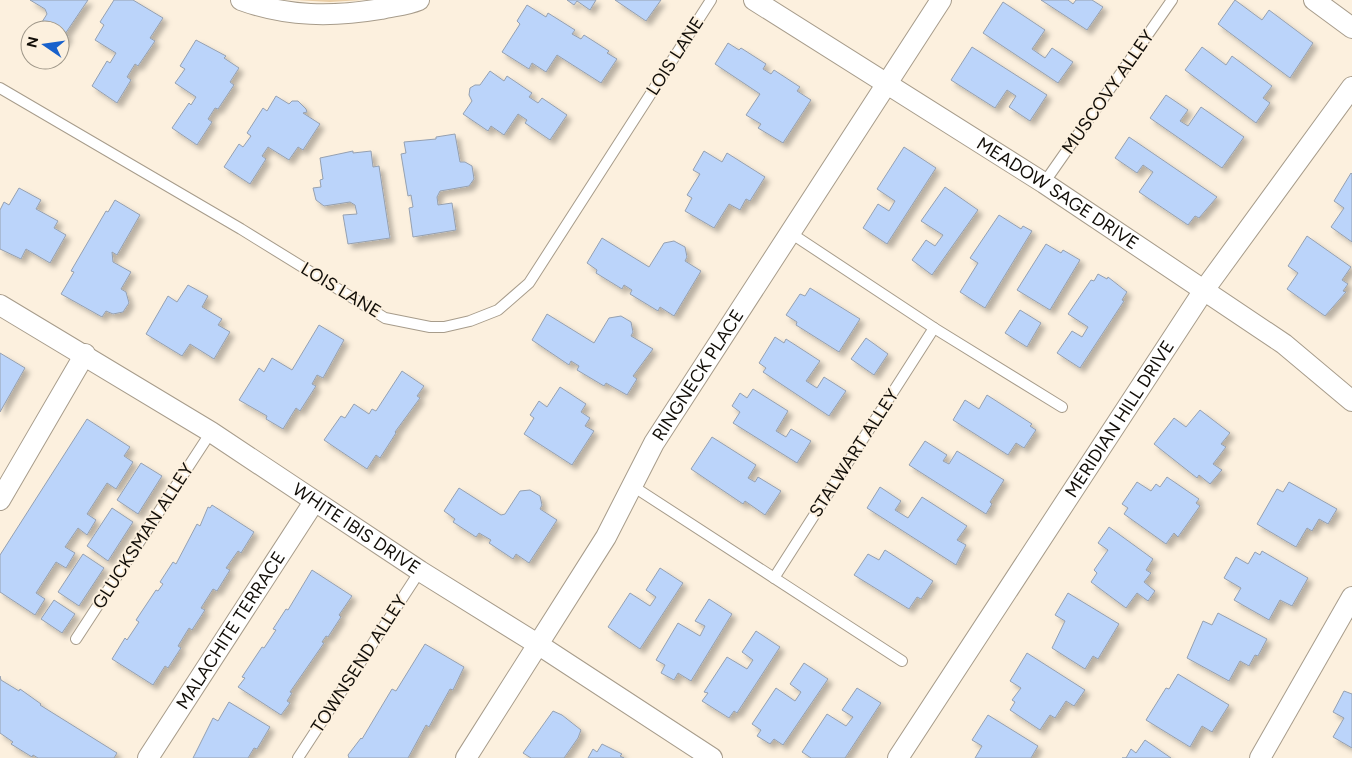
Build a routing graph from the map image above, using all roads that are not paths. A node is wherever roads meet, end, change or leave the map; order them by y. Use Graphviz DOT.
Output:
graph roads {
  1 [pos="241,0"];
  2 [pos="419,0"];
  3 [pos="711,0"];
  4 [pos="754,0"];
  5 [pos="940,0"];
  6 [pos="1172,0"];
  7 [pos="1314,0"];
  8 [pos="1352,28"];
  9 [pos="885,83"];
  10 [pos="1352,87"];
  11 [pos="0,88"];
  12 [pos="1044,183"];
  13 [pos="789,232"];
  14 [pos="1204,290"];
  15 [pos="0,304"];
  16 [pos="934,328"];
  17 [pos="84,354"];
  18 [pos="1352,401"];
  19 [pos="1062,407"];
  20 [pos="211,432"];
  21 [pos="631,485"];
  22 [pos="3,489"];
  23 [pos="314,502"];
  24 [pos="420,571"];
  25 [pos="774,578"];
  26 [pos="1352,597"];
  27 [pos="76,639"];
  28 [pos="539,645"];
  29 [pos="902,661"];
  30 [pos="148,758"];
  31 [pos="298,758"];
  32 [pos="466,758"];
  33 [pos="712,758"];
  34 [pos="898,758"];
  35 [pos="1260,758"];
  1 -- 2 [label="street"];
  3 -- 11 [label="lane, LOIS LANE"];
  4 -- 9 [label="street, MEADOW SAGE DRIVE"];
  5 -- 9 [label="street, RINGNECK PLACE"];
  6 -- 12 [label="lane, MUSCOVY ALLEY"];
  7 -- 8 [label="street"];
  9 -- 12 [label="street, MEADOW SAGE DRIVE"];
  9 -- 13 [label="street, RINGNECK PLACE"];
  10 -- 14 [label="street, MERIDIAN HILL DRIVE"];
  12 -- 14 [label="street, MEADOW SAGE DRIVE"];
  13 -- 16 [label="lane"];
  13 -- 21 [label="street, RINGNECK PLACE"];
  14 -- 18 [label="street, MEADOW SAGE DRIVE"];
  14 -- 34 [label="street, MERIDIAN HILL DRIVE"];
  15 -- 17 [label="street, WHITE IBIS DRIVE"];
  16 -- 19 [label="lane"];
  16 -- 25 [label="lane, STALWART ALLEY"];
  17 -- 20 [label="street, WHITE IBIS DRIVE"];
  17 -- 22 [label="street"];
  20 -- 23 [label="street, WHITE IBIS DRIVE"];
  20 -- 27 [label="lane, GLUCKSMAN ALLEY"];
  21 -- 25 [label="lane"];
  21 -- 28 [label="street, RINGNECK PLACE"];
  23 -- 24 [label="street, WHITE IBIS DRIVE"];
  23 -- 30 [label="street, MALACHITE TERRACE"];
  24 -- 28 [label="street, WHITE IBIS DRIVE"];
  24 -- 31 [label="lane, TOWNSEND ALLEY"];
  25 -- 29 [label="lane"];
  26 -- 35 [label="street"];
  28 -- 32 [label="street, RINGNECK PLACE"];
  28 -- 33 [label="street, WHITE IBIS DRIVE"];
}
